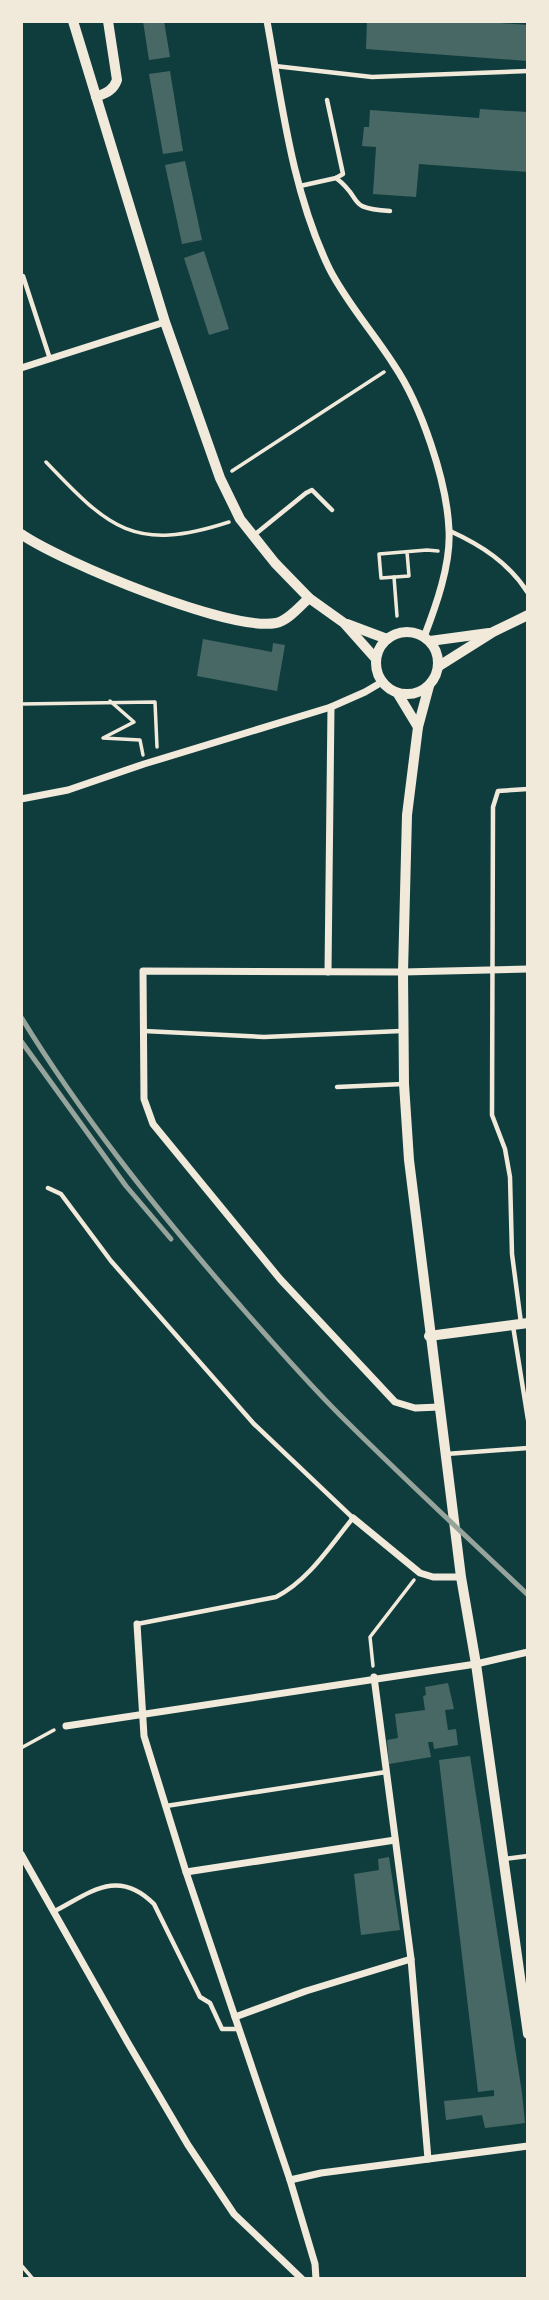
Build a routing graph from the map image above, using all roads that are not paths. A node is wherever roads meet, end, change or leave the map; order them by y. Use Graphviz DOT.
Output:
graph roads {
  1 [pos="73,21"];
  2 [pos="108,21"];
  3 [pos="267,21"];
  4 [pos="275,66"];
  5 [pos="528,71"];
  6 [pos="96,97"];
  7 [pos="327,100"];
  8 [pos="336,178"];
  9 [pos="300,186"];
  10 [pos="390,211"];
  11 [pos="23,276"];
  12 [pos="165,322"];
  13 [pos="50,359"];
  14 [pos="21,368"];
  15 [pos="332,510"];
  16 [pos="450,531"];
  17 [pos="21,534"];
  18 [pos="252,536"];
  19 [pos="528,593"];
  20 [pos="309,598"];
  21 [pos="528,615"];
  22 [pos="344,623"];
  23 [pos="493,632"];
  24 [pos="387,639"];
  25 [pos="427,639"];
  26 [pos="376,659"];
  27 [pos="439,666"];
  28 [pos="382,682"];
  29 [pos="429,686"];
  30 [pos="398,694"];
  31 [pos="331,707"];
  32 [pos="418,727"];
  33 [pos="528,789"];
  34 [pos="21,799"];
  35 [pos="528,969"];
  36 [pos="493,970"];
  37 [pos="328,972"];
  38 [pos="403,972"];
  39 [pos="143,1031"];
  40 [pos="404,1031"];
  41 [pos="404,1084"];
  42 [pos="337,1087"];
  43 [pos="48,1188"];
  44 [pos="520,1324"];
  45 [pos="429,1336"];
  46 [pos="440,1407"];
  47 [pos="528,1420"];
  48 [pos="528,1448"];
  49 [pos="446,1454"];
  50 [pos="353,1518"];
  51 [pos="461,1577"];
  52 [pos="137,1624"];
  53 [pos="528,1652"];
  54 [pos="476,1664"];
  55 [pos="374,1678"];
  56 [pos="143,1713"];
  57 [pos="63,1726"];
  58 [pos="386,1772"];
  59 [pos="166,1806"];
  60 [pos="395,1840"];
  61 [pos="21,1854"];
  62 [pos="528,1856"];
  63 [pos="503,1859"];
  64 [pos="186,1872"];
  65 [pos="54,1912"];
  66 [pos="411,1959"];
  67 [pos="235,2017"];
  68 [pos="239,2029"];
  69 [pos="528,2032"];
  70 [pos="528,2146"];
  71 [pos="428,2159"];
  72 [pos="290,2180"];
  73 [pos="302,2279"];
  74 [pos="316,2279"];
  1 -- 6 [label="street"];
  2 -- 6 [label="street"];
  3 -- 4 [label="street"];
  4 -- 5 [label="lane"];
  4 -- 9 [label="street"];
  6 -- 12 [label="street"];
  7 -- 8 [label="lane"];
  8 -- 9 [label="lane"];
  8 -- 10 [label="lane"];
  9 -- 16 [label="street"];
  11 -- 13 [label="lane"];
  12 -- 13 [label="street"];
  12 -- 18 [label="street"];
  13 -- 14 [label="street"];
  15 -- 18 [label="lane"];
  16 -- 19 [label="lane"];
  16 -- 25 [label="street"];
  17 -- 20 [label="street"];
  18 -- 20 [label="street"];
  20 -- 22 [label="street"];
  21 -- 23 [label="street"];
  22 -- 24 [label="street"];
  22 -- 26 [label="street"];
  23 -- 25 [label="street"];
  23 -- 27 [label="street"];
  24 -- 25 [label="street"];
  24 -- 26 [label="street"];
  25 -- 27 [label="street"];
  26 -- 28 [label="street"];
  27 -- 29 [label="street"];
  28 -- 30 [label="street"];
  28 -- 31 [label="street"];
  29 -- 30 [label="street"];
  29 -- 32 [label="street"];
  30 -- 32 [label="street"];
  31 -- 34 [label="street"];
  31 -- 37 [label="street"];
  32 -- 38 [label="street"];
  33 -- 36 [label="lane"];
  35 -- 36 [label="street"];
  36 -- 38 [label="street"];
  36 -- 44 [label="lane"];
  37 -- 38 [label="street"];
  37 -- 39 [label="street"];
  38 -- 40 [label="street"];
  39 -- 40 [label="lane"];
  39 -- 46 [label="street"];
  40 -- 41 [label="street"];
  41 -- 42 [label="lane"];
  41 -- 45 [label="street"];
  43 -- 50 [label="lane"];
  44 -- 45 [label="street"];
  44 -- 47 [label="lane"];
  45 -- 46 [label="street"];
  46 -- 49 [label="street"];
  48 -- 49 [label="lane"];
  49 -- 51 [label="street"];
  50 -- 51 [label="street"];
  50 -- 52 [label="lane"];
  51 -- 54 [label="street"];
  52 -- 56 [label="street"];
  53 -- 54 [label="street"];
  54 -- 55 [label="street"];
  54 -- 63 [label="street"];
  55 -- 56 [label="street"];
  55 -- 58 [label="street"];
  56 -- 57 [label="street"];
  56 -- 59 [label="street"];
  58 -- 59 [label="lane"];
  58 -- 60 [label="street"];
  59 -- 64 [label="street"];
  60 -- 64 [label="street"];
  60 -- 66 [label="street"];
  61 -- 65 [label="street"];
  62 -- 63 [label="lane"];
  63 -- 69 [label="street"];
  64 -- 67 [label="street"];
  65 -- 68 [label="lane"];
  65 -- 73 [label="street"];
  66 -- 67 [label="street"];
  66 -- 71 [label="street"];
  67 -- 68 [label="street"];
  68 -- 72 [label="street"];
  70 -- 71 [label="street"];
  71 -- 72 [label="street"];
  72 -- 74 [label="street"];
}
